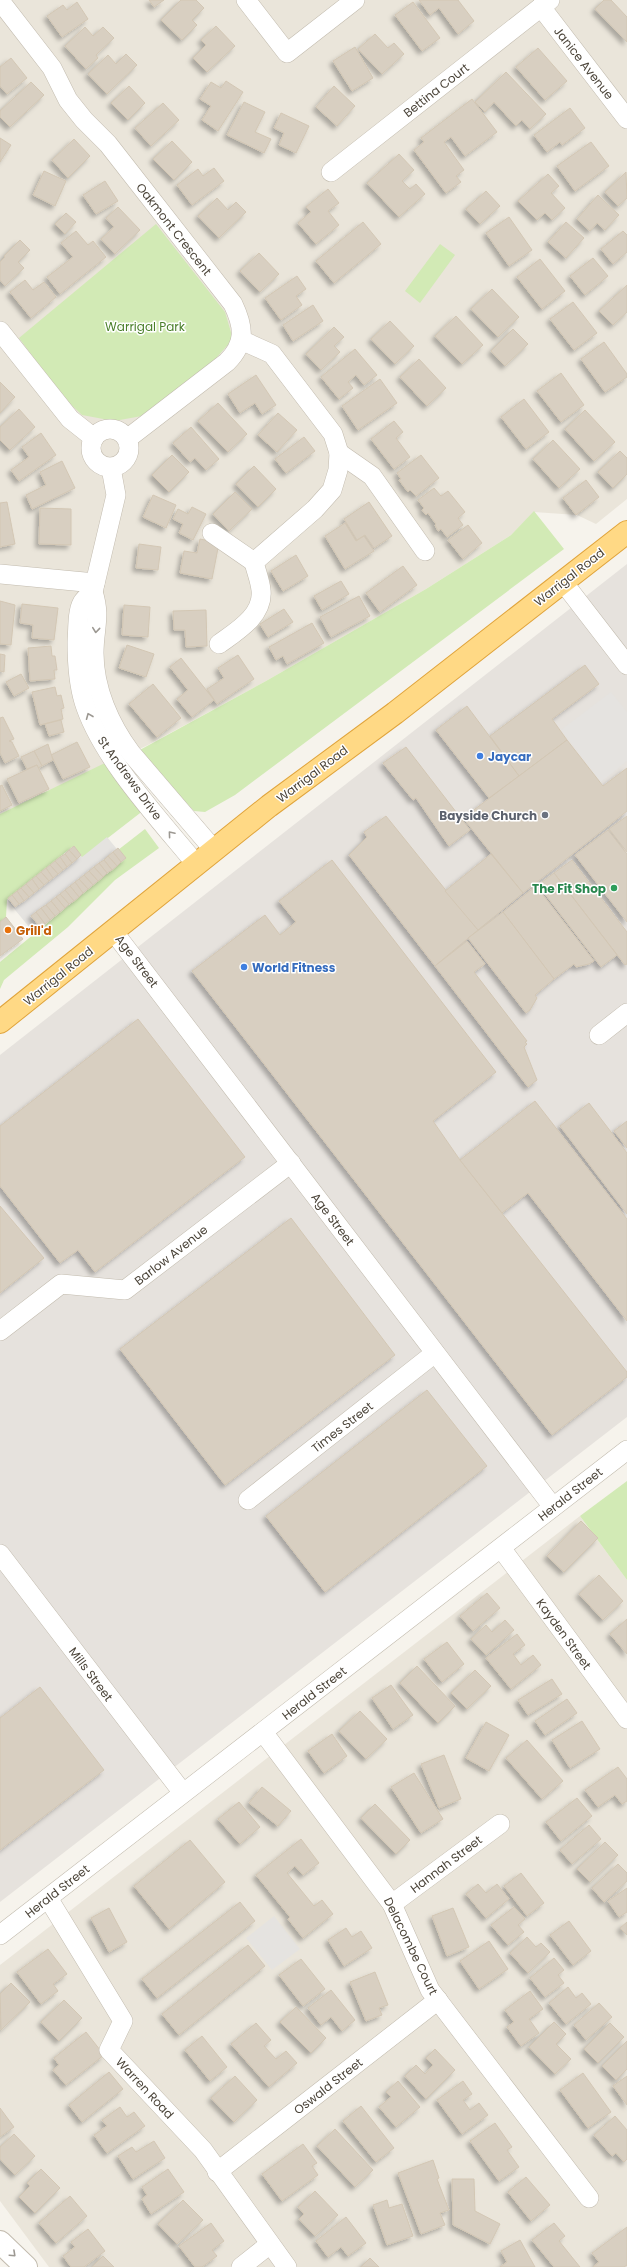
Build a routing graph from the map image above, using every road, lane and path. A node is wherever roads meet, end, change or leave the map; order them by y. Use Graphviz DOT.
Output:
graph roads {
  1 [pos="246,0"];
  2 [pos="355,0"];
  3 [pos="0,4"];
  4 [pos="545,4"];
  5 [pos="627,119"];
  6 [pos="331,172"];
  7 [pos="0,331"];
  8 [pos="241,340"];
  9 [pos="94,438"];
  10 [pos="127,439"];
  11 [pos="339,453"];
  12 [pos="111,468"];
  13 [pos="627,532"];
  14 [pos="212,533"];
  15 [pos="425,551"];
  16 [pos="254,562"];
  17 [pos="0,574"];
  18 [pos="563,582"];
  19 [pos="94,587"];
  20 [pos="219,644"];
  21 [pos="627,665"];
  22 [pos="214,850"];
  23 [pos="196,864"];
  24 [pos="113,930"];
  25 [pos="627,1013"];
  26 [pos="0,1022"];
  27 [pos="599,1035"];
  28 [pos="291,1163"];
  29 [pos="0,1331"];
  30 [pos="435,1353"];
  31 [pos="627,1450"];
  32 [pos="248,1500"];
  33 [pos="553,1507"];
  34 [pos="501,1548"];
  35 [pos="0,1554"];
  36 [pos="627,1719"];
  37 [pos="262,1732"];
  38 [pos="183,1793"];
  39 [pos="500,1824"];
  40 [pos="48,1898"];
  41 [pos="392,1904"];
  42 [pos="0,1935"];
  43 [pos="438,2000"];
  44 [pos="218,2172"];
  45 [pos="589,2198"];
  46 [pos="0,2242"];
  47 [pos="270,2244"];
  48 [pos="26,2267"];
  49 [pos="241,2267"];
  50 [pos="287,2267"];
  1 -- 2 [label="street"];
  3 -- 8 [label="street, Oakmont Crescent"];
  4 -- 5 [label="street, Janice Avenue"];
  4 -- 6 [label="street, Bettina Court"];
  7 -- 9 [label="street"];
  8 -- 10 [label="street, Oakmont Crescent"];
  8 -- 11 [label="street"];
  9 -- 10 [label="street"];
  9 -- 12 [label="street"];
  10 -- 12 [label="street"];
  11 -- 15 [label="street"];
  11 -- 16 [label="street"];
  12 -- 19 [label="street, St Andrews Drive"];
  13 -- 18 [label="highway, Warrigal Road"];
  14 -- 16 [label="street"];
  16 -- 20 [label="street"];
  17 -- 19 [label="street"];
  18 -- 21 [label="street"];
  18 -- 22 [label="highway, Warrigal Road"];
  19 -- 22 [label="street, St Andrews Drive, one-way"];
  23 -- 19 [label="street, St Andrews Drive, one-way"];
  22 -- 23 [label="highway, Warrigal Road"];
  23 -- 24 [label="highway, Warrigal Road"];
  24 -- 26 [label="highway, Warrigal Road"];
  24 -- 28 [label="street, Age Street"];
  25 -- 27 [label="street"];
  28 -- 29 [label="street, Barlow Avenue"];
  28 -- 30 [label="street, Age Street"];
  30 -- 32 [label="street, Times Street"];
  30 -- 33 [label="street, Age Street"];
  31 -- 33 [label="street, Herald Street"];
  33 -- 34 [label="street, Herald Street"];
  34 -- 36 [label="street, Kayden Street"];
  34 -- 37 [label="street, Herald Street"];
  35 -- 38 [label="street, Mills Street"];
  37 -- 38 [label="street, Herald Street"];
  37 -- 41 [label="street, Delacombe Court"];
  38 -- 40 [label="street, Herald Street"];
  39 -- 41 [label="street, Hannah Street"];
  40 -- 42 [label="street, Herald Street"];
  40 -- 44 [label="street, Warren Road"];
  41 -- 43 [label="street, Delacombe Court"];
  43 -- 44 [label="street, Oswald Street"];
  43 -- 45 [label="street, Delacombe Court"];
  44 -- 47 [label="street, Warren Road"];
  46 -- 48 [label="street, one-way"];
  47 -- 49 [label="street"];
  47 -- 50 [label="street, Warren Road"];
}
